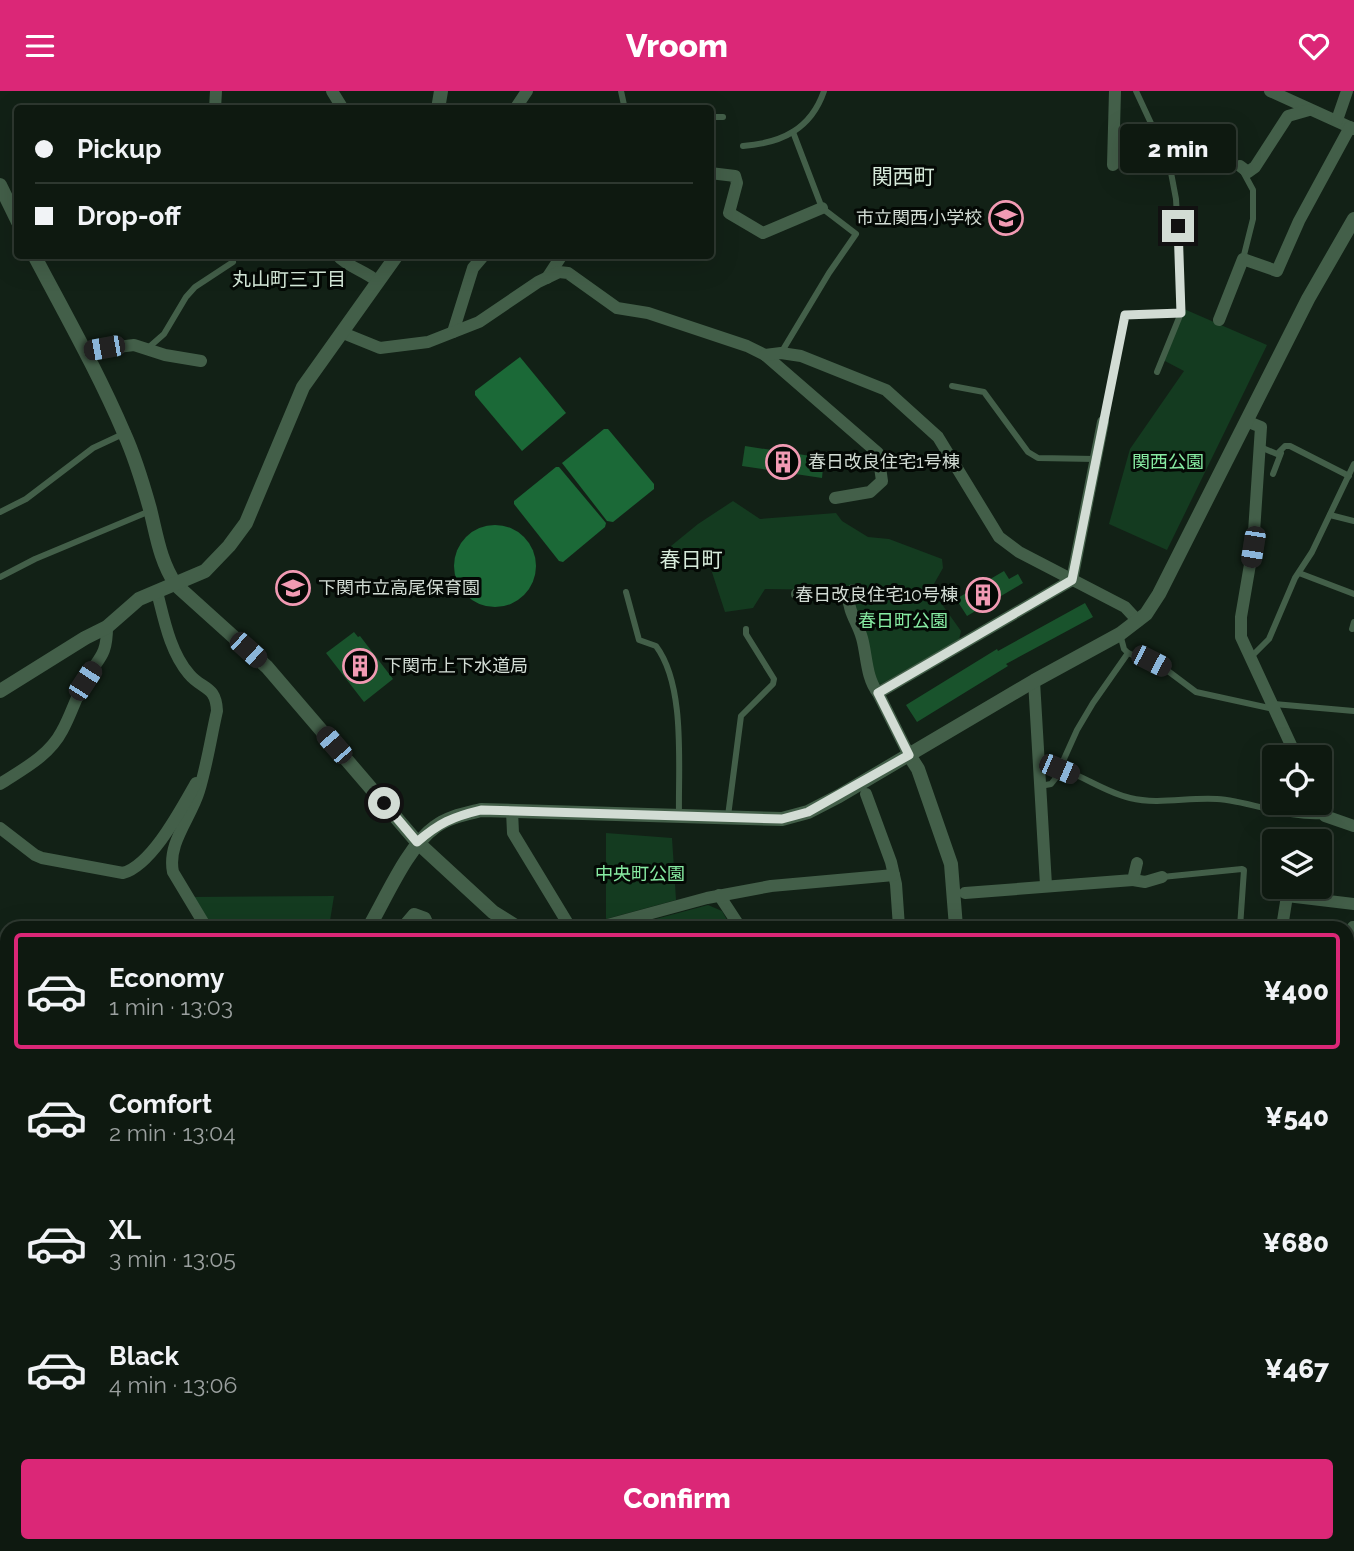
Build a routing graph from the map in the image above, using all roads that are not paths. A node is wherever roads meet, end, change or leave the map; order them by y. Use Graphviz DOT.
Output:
graph roads {
  1 [pos="824,91"];
  2 [pos="1115,91"];
  3 [pos="1136,91"];
  4 [pos="1270,91"];
  5 [pos="1348,91"];
  6 [pos="1310,110"];
  7 [pos="714,117"];
  8 [pos="723,117"];
  9 [pos="1337,120"];
  10 [pos="1352,128"];
  11 [pos="793,132"];
  12 [pos="1201,136"];
  13 [pos="743,146"];
  14 [pos="1113,165"];
  15 [pos="1240,166"];
  16 [pos="714,173"];
  17 [pos="0,185"];
  18 [pos="822,208"];
  19 [pos="14,214"];
  20 [pos="1352,226"];
  21 [pos="36,259"];
  22 [pos="341,259"];
  23 [pos="394,259"];
  24 [pos="481,259"];
  25 [pos="559,259"];
  26 [pos="1243,259"];
  27 [pos="233,262"];
  28 [pos="547,278"];
  29 [pos="378,282"];
  30 [pos="1181,313"];
  31 [pos="1219,320"];
  32 [pos="453,332"];
  33 [pos="343,333"];
  34 [pos="148,348"];
  35 [pos="85,351"];
  36 [pos="781,353"];
  37 [pos="765,355"];
  38 [pos="201,361"];
  39 [pos="1157,372"];
  40 [pos="952,386"];
  41 [pos="1246,421"];
  42 [pos="1103,422"];
  43 [pos="124,433"];
  44 [pos="1258,446"];
  45 [pos="1280,453"];
  46 [pos="1097,459"];
  47 [pos="1354,464"];
  48 [pos="1273,474"];
  49 [pos="1349,476"];
  50 [pos="835,498"];
  51 [pos="150,511"];
  52 [pos="0,512"];
  53 [pos="1330,515"];
  54 [pos="1354,521"];
  55 [pos="1298,573"];
  56 [pos="0,577"];
  57 [pos="1072,580"];
  58 [pos="176,585"];
  59 [pos="157,592"];
  60 [pos="626,592"];
  61 [pos="797,594"];
  62 [pos="1354,594"];
  63 [pos="1138,621"];
  64 [pos="107,627"];
  65 [pos="746,629"];
  66 [pos="1120,634"];
  67 [pos="1128,653"];
  68 [pos="1251,657"];
  69 [pos="1034,681"];
  70 [pos="0,691"];
  71 [pos="878,693"];
  72 [pos="1275,707"];
  73 [pos="1354,711"];
  74 [pos="1291,745"];
  75 [pos="909,755"];
  76 [pos="1039,765"];
  77 [pos="204,768"];
  78 [pos="1059,769"];
  79 [pos="0,784"];
  80 [pos="1040,786"];
  81 [pos="866,794"];
  82 [pos="512,811"];
  83 [pos="679,816"];
  84 [pos="1325,816"];
  85 [pos="728,818"];
  86 [pos="1354,826"];
  87 [pos="0,828"];
  88 [pos="417,842"];
  89 [pos="1137,863"];
  90 [pos="894,875"];
  91 [pos="1162,877"];
  92 [pos="1133,880"];
  93 [pos="1046,885"];
  94 [pos="965,893"];
  95 [pos="719,895"];
  96 [pos="1354,904"];
  97 [pos="202,921"];
  98 [pos="372,921"];
  99 [pos="408,921"];
  100 [pos="426,921"];
  101 [pos="507,921"];
  102 [pos="566,921"];
  103 [pos="622,921"];
  104 [pos="736,921"];
  105 [pos="898,921"];
  106 [pos="956,921"];
  107 [pos="1240,921"];
  108 [pos="1284,921"];
  1 -- 11 [label="lane"];
  2 -- 14 [label="street"];
  3 -- 30 [label="lane"];
  4 -- 6 [label="street"];
  5 -- 9 [label="street"];
  6 -- 9 [label="street"];
  6 -- 15 [label="street"];
  7 -- 8 [label="lane"];
  9 -- 10 [label="street"];
  10 -- 26 [label="street"];
  11 -- 13 [label="lane"];
  11 -- 18 [label="lane"];
  12 -- 15 [label="lane"];
  15 -- 26 [label="lane"];
  16 -- 18 [label="street"];
  17 -- 19 [label="street"];
  18 -- 36 [label="lane"];
  20 -- 41 [label="street"];
  21 -- 35 [label="street"];
  22 -- 29 [label="street"];
  23 -- 29 [label="street"];
  24 -- 32 [label="street"];
  25 -- 28 [label="street"];
  26 -- 31 [label="street"];
  27 -- 34 [label="lane"];
  28 -- 32 [label="street"];
  28 -- 37 [label="street"];
  29 -- 33 [label="street"];
  30 -- 39 [label="lane"];
  30 -- 42 [label="lane"];
  32 -- 33 [label="street"];
  33 -- 58 [label="street"];
  34 -- 35 [label="street"];
  34 -- 38 [label="street"];
  35 -- 43 [label="street"];
  36 -- 37 [label="street"];
  36 -- 57 [label="street"];
  37 -- 50 [label="street"];
  40 -- 46 [label="lane"];
  41 -- 44 [label="street"];
  41 -- 63 [label="street"];
  42 -- 46 [label="street"];
  43 -- 51 [label="street"];
  43 -- 52 [label="lane"];
  44 -- 45 [label="lane"];
  44 -- 68 [label="street"];
  45 -- 48 [label="lane"];
  45 -- 49 [label="lane"];
  46 -- 57 [label="street"];
  47 -- 49 [label="lane"];
  49 -- 53 [label="lane"];
  51 -- 56 [label="lane"];
  51 -- 58 [label="street"];
  53 -- 54 [label="lane"];
  53 -- 55 [label="lane"];
  55 -- 62 [label="lane"];
  55 -- 68 [label="lane"];
  57 -- 63 [label="street"];
  57 -- 71 [label="street"];
  58 -- 59 [label="street"];
  58 -- 88 [label="street"];
  59 -- 64 [label="street"];
  59 -- 77 [label="street"];
  60 -- 83 [label="lane"];
  61 -- 71 [label="street"];
  63 -- 66 [label="street"];
  64 -- 70 [label="street"];
  64 -- 79 [label="street"];
  65 -- 85 [label="lane"];
  66 -- 67 [label="lane"];
  66 -- 69 [label="street"];
  67 -- 72 [label="lane"];
  67 -- 78 [label="lane"];
  68 -- 72 [label="street"];
  69 -- 75 [label="street"];
  69 -- 76 [label="street"];
  71 -- 75 [label="street"];
  72 -- 73 [label="lane"];
  72 -- 74 [label="street"];
  75 -- 85 [label="street"];
  75 -- 106 [label="street"];
  76 -- 78 [label="lane"];
  76 -- 80 [label="street"];
  77 -- 87 [label="street"];
  77 -- 97 [label="street"];
  78 -- 80 [label="lane"];
  78 -- 84 [label="lane"];
  80 -- 93 [label="street"];
  81 -- 90 [label="street"];
  82 -- 83 [label="street"];
  82 -- 88 [label="street"];
  82 -- 102 [label="street"];
  83 -- 85 [label="street"];
  84 -- 86 [label="street"];
  88 -- 98 [label="street"];
  88 -- 101 [label="street"];
  89 -- 92 [label="street"];
  90 -- 95 [label="street"];
  90 -- 105 [label="street"];
  91 -- 92 [label="street"];
  91 -- 107 [label="lane"];
  92 -- 93 [label="street"];
  93 -- 94 [label="street"];
  95 -- 103 [label="street"];
  95 -- 104 [label="street"];
  96 -- 108 [label="street"];
  99 -- 100 [label="street"];
}
